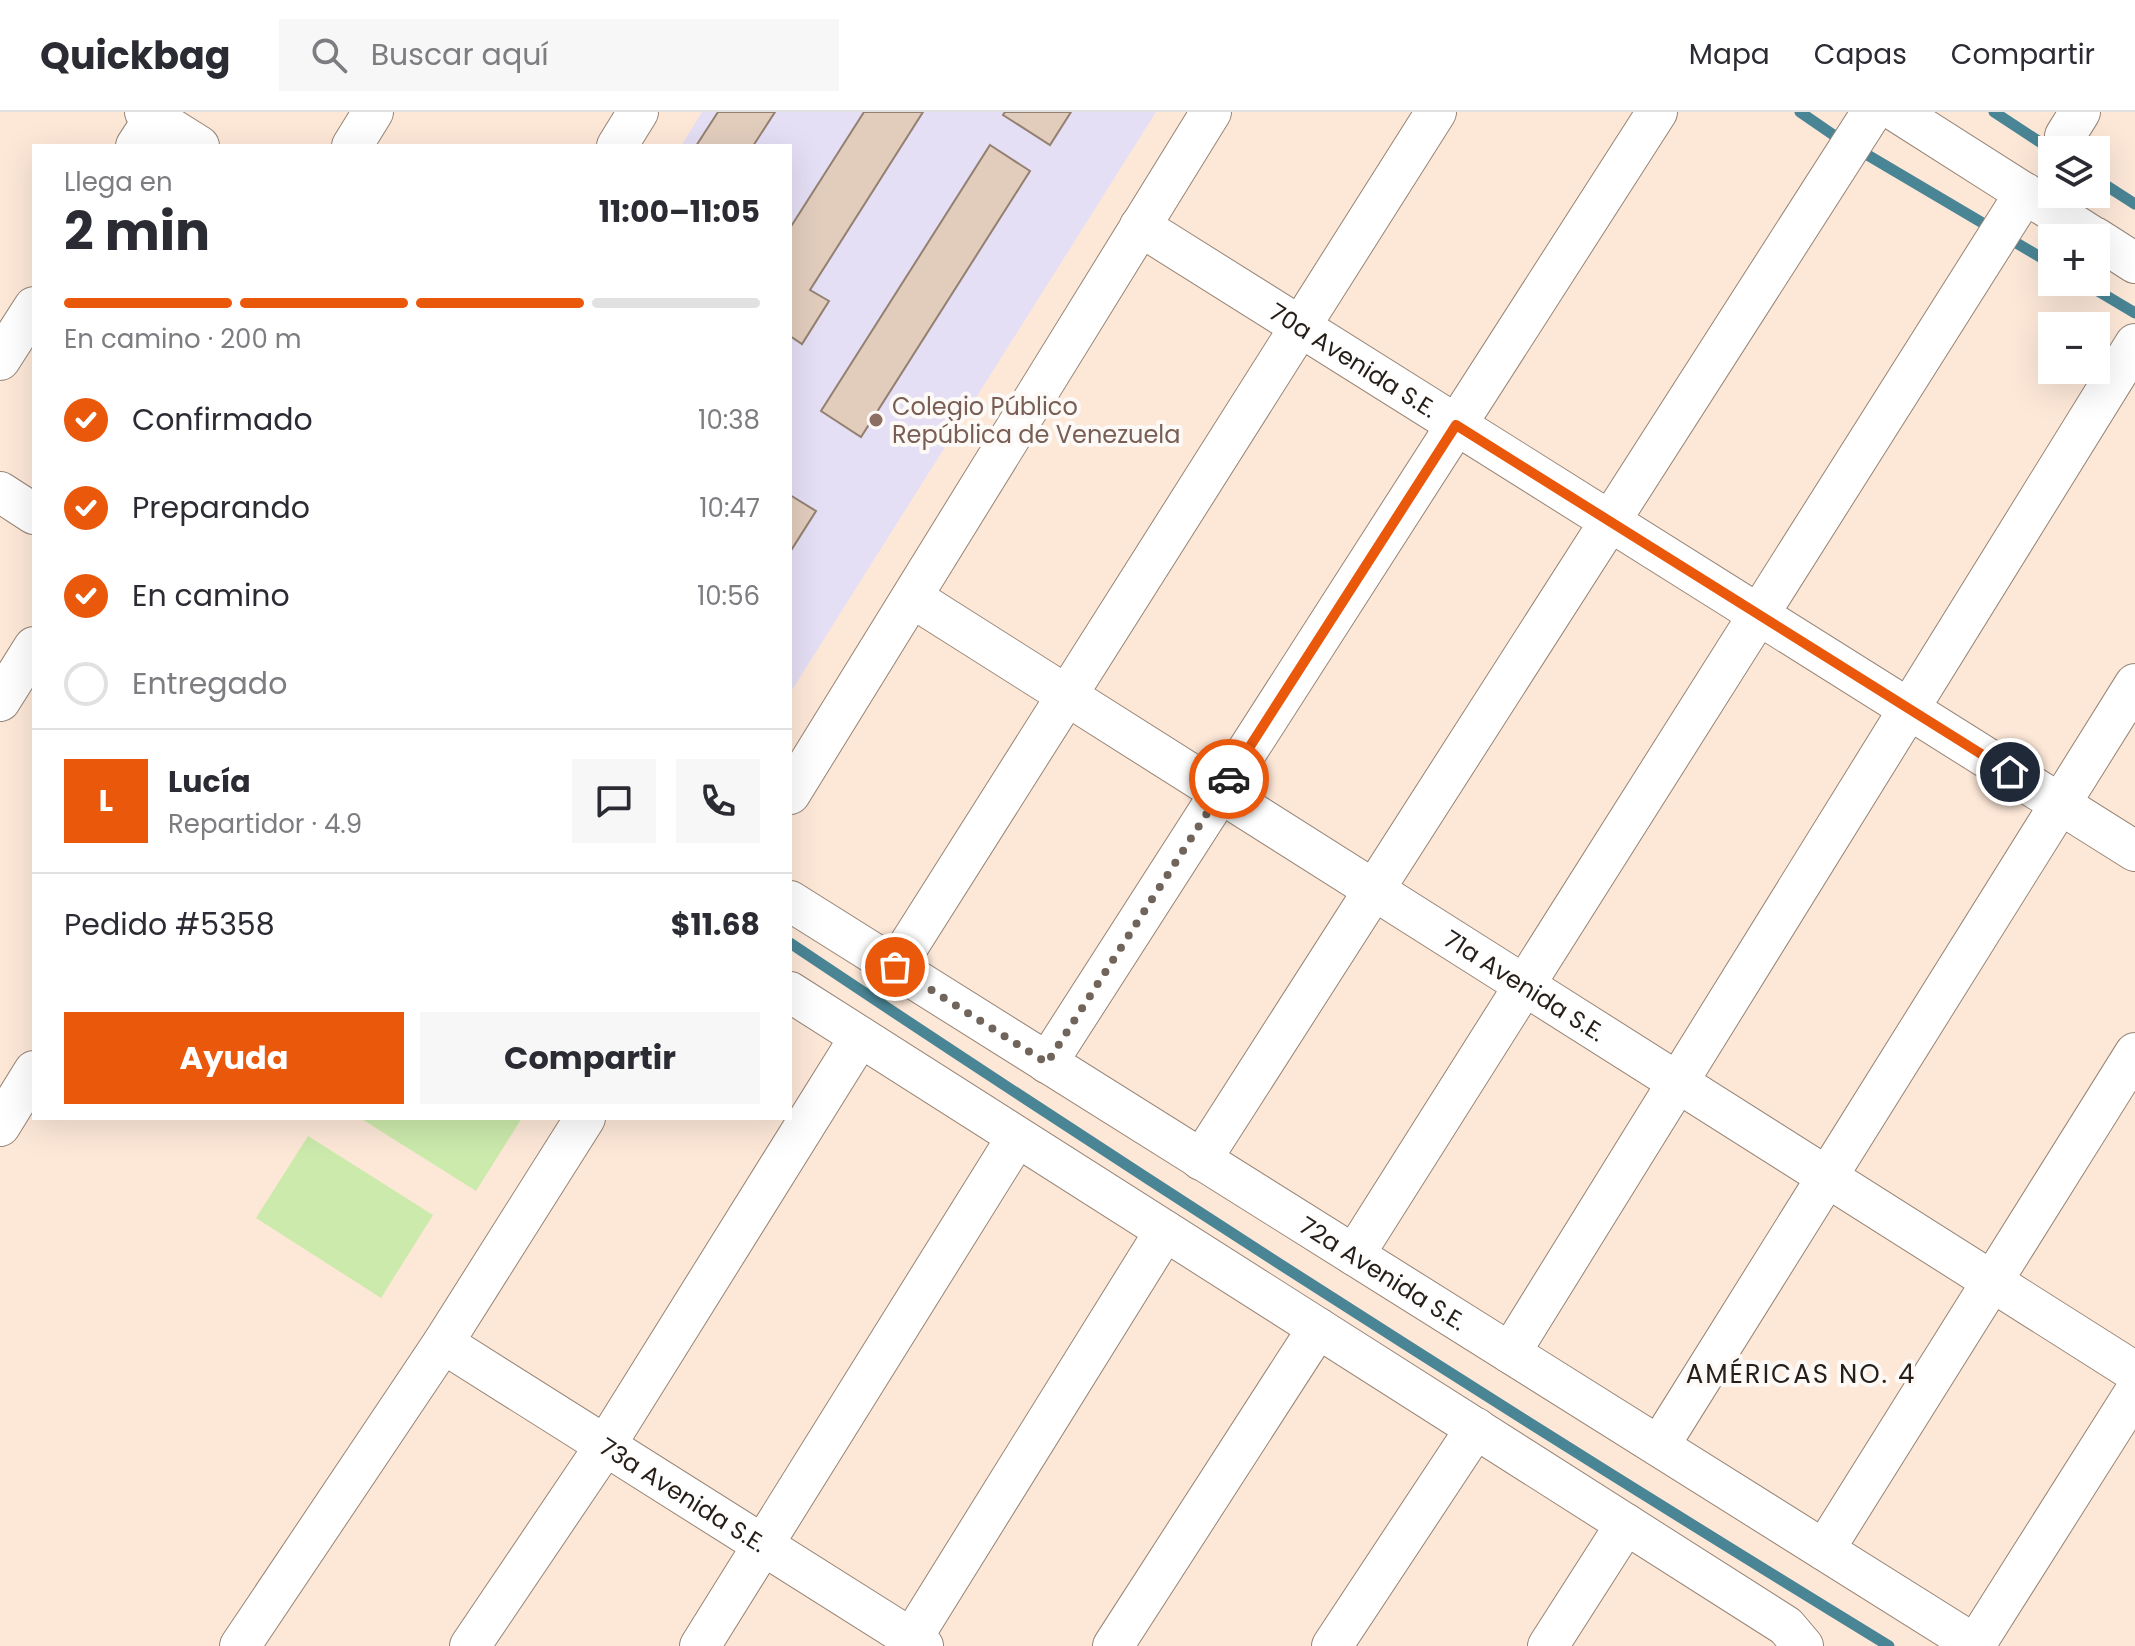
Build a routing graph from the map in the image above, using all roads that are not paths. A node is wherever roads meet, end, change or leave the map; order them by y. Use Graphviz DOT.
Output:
graph roads {
  1 [pos="373,112"];
  2 [pos="638,112"];
  3 [pos="1211,112"];
  4 [pos="1436,112"];
  5 [pos="1657,112"];
  6 [pos="1872,112"];
  7 [pos="1897,112"];
  8 [pos="148,122"];
  9 [pos="195,144"];
  10 [pos="353,144"];
  11 [pos="618,144"];
  12 [pos="2025,193"];
  13 [pos="2074,224"];
  14 [pos="1140,226"];
  15 [pos="2110,247"];
  16 [pos="2135,263"];
  17 [pos="32,310"];
  18 [pos="1300,327"];
  19 [pos="2135,344"];
  20 [pos="0,360"];
  21 [pos="1456,425"];
  22 [pos="0,492"];
  23 [pos="32,513"];
  24 [pos="1610,521"];
  25 [pos="913,598"];
  26 [pos="1759,615"];
  27 [pos="32,650"];
  28 [pos="2135,684"];
  29 [pos="1067,696"];
  30 [pos="0,701"];
  31 [pos="1909,709"];
  32 [pos="792,791"];
  33 [pos="1220,793"];
  34 [pos="2060,804"];
  35 [pos="2135,851"];
  36 [pos="1374,890"];
  37 [pos="792,902"];
  38 [pos="895,967"];
  39 [pos="1525,985"];
  40 [pos="792,993"];
  41 [pos="860,1037"];
  42 [pos="2135,1053"];
  43 [pos="1047,1063"];
  44 [pos="32,1074"];
  45 [pos="1678,1082"];
  46 [pos="584,1120"];
  47 [pos="0,1126"];
  48 [pos="1017,1137"];
  49 [pos="1201,1160"];
  50 [pos="1827,1177"];
  51 [pos="1165,1231"];
  52 [pos="1354,1255"];
  53 [pos="1992,1281"];
  54 [pos="1318,1328"];
  55 [pos="443,1343"];
  56 [pos="1510,1353"];
  57 [pos="2135,1372"];
  58 [pos="2135,1392"];
  59 [pos="1476,1428"];
  60 [pos="605,1446"];
  61 [pos="1659,1446"];
  62 [pos="1626,1524"];
  63 [pos="763,1545"];
  64 [pos="1824,1550"];
  65 [pos="1787,1639"];
  66 [pos="914,1644"];
  67 [pos="1976,1645"];
  68 [pos="240,1646"];
  69 [pos="470,1646"];
  70 [pos="700,1646"];
  71 [pos="1113,1646"];
  72 [pos="1332,1646"];
  73 [pos="1548,1646"];
  1 -- 10 [label="street"];
  2 -- 11 [label="street"];
  3 -- 14 [label="street"];
  4 -- 18 [label="street"];
  5 -- 21 [label="street"];
  6 -- 24 [label="street"];
  7 -- 12 [label="street"];
  8 -- 9 [label="street"];
  12 -- 13 [label="street"];
  12 -- 26 [label="street"];
  14 -- 18 [label="street, 70a Avenida S.E."];
  14 -- 25 [label="street"];
  15 -- 16 [label="street"];
  17 -- 20 [label="street"];
  18 -- 21 [label="street, 70a Avenida S.E."];
  18 -- 29 [label="street"];
  19 -- 31 [label="street"];
  21 -- 24 [label="street, 70a Avenida S.E."];
  21 -- 33 [label="street"];
  22 -- 23 [label="street"];
  24 -- 26 [label="street, 70a Avenida S.E."];
  24 -- 36 [label="street"];
  25 -- 29 [label="street, 71a Avenida S.E."];
  25 -- 32 [label="street"];
  26 -- 31 [label="street, 70a Avenida S.E."];
  26 -- 39 [label="street"];
  27 -- 30 [label="street"];
  28 -- 34 [label="street"];
  29 -- 33 [label="street, 71a Avenida S.E."];
  29 -- 38 [label="street"];
  31 -- 34 [label="street, 70a Avenida S.E."];
  31 -- 45 [label="street"];
  33 -- 36 [label="street, 71a Avenida S.E."];
  33 -- 43 [label="street"];
  34 -- 35 [label="street, 70a Avenida S.E."];
  34 -- 50 [label="street"];
  36 -- 39 [label="street, 71a Avenida S.E."];
  36 -- 49 [label="street"];
  37 -- 38 [label="street, 72a Avenida S.E."];
  38 -- 43 [label="street, 72a Avenida S.E."];
  39 -- 45 [label="street, 71a Avenida S.E."];
  39 -- 52 [label="street"];
  40 -- 41 [label="street"];
  41 -- 48 [label="street"];
  41 -- 60 [label="street"];
  42 -- 53 [label="street"];
  43 -- 49 [label="street, 72a Avenida S.E."];
  44 -- 47 [label="street"];
  45 -- 50 [label="street, 71a Avenida S.E."];
  45 -- 56 [label="street"];
  46 -- 55 [label="street"];
  48 -- 51 [label="street"];
  48 -- 63 [label="street"];
  49 -- 52 [label="street, 72a Avenida S.E."];
  50 -- 53 [label="street, 71a Avenida S.E."];
  50 -- 61 [label="street"];
  51 -- 54 [label="street"];
  51 -- 66 [label="street"];
  52 -- 56 [label="street, 72a Avenida S.E."];
  53 -- 57 [label="street, 71a Avenida S.E."];
  53 -- 64 [label="street"];
  54 -- 59 [label="street"];
  54 -- 71 [label="street"];
  55 -- 60 [label="street, 73a Avenida S.E."];
  55 -- 68 [label="street"];
  56 -- 61 [label="street, 72a Avenida S.E."];
  58 -- 67 [label="street"];
  59 -- 62 [label="street"];
  59 -- 72 [label="street"];
  60 -- 63 [label="street, 73a Avenida S.E."];
  60 -- 69 [label="street"];
  61 -- 64 [label="street, 72a Avenida S.E."];
  62 -- 65 [label="street"];
  62 -- 73 [label="street"];
  63 -- 66 [label="street, 73a Avenida S.E."];
  63 -- 70 [label="street"];
  64 -- 67 [label="street, 72a Avenida S.E."];
}
